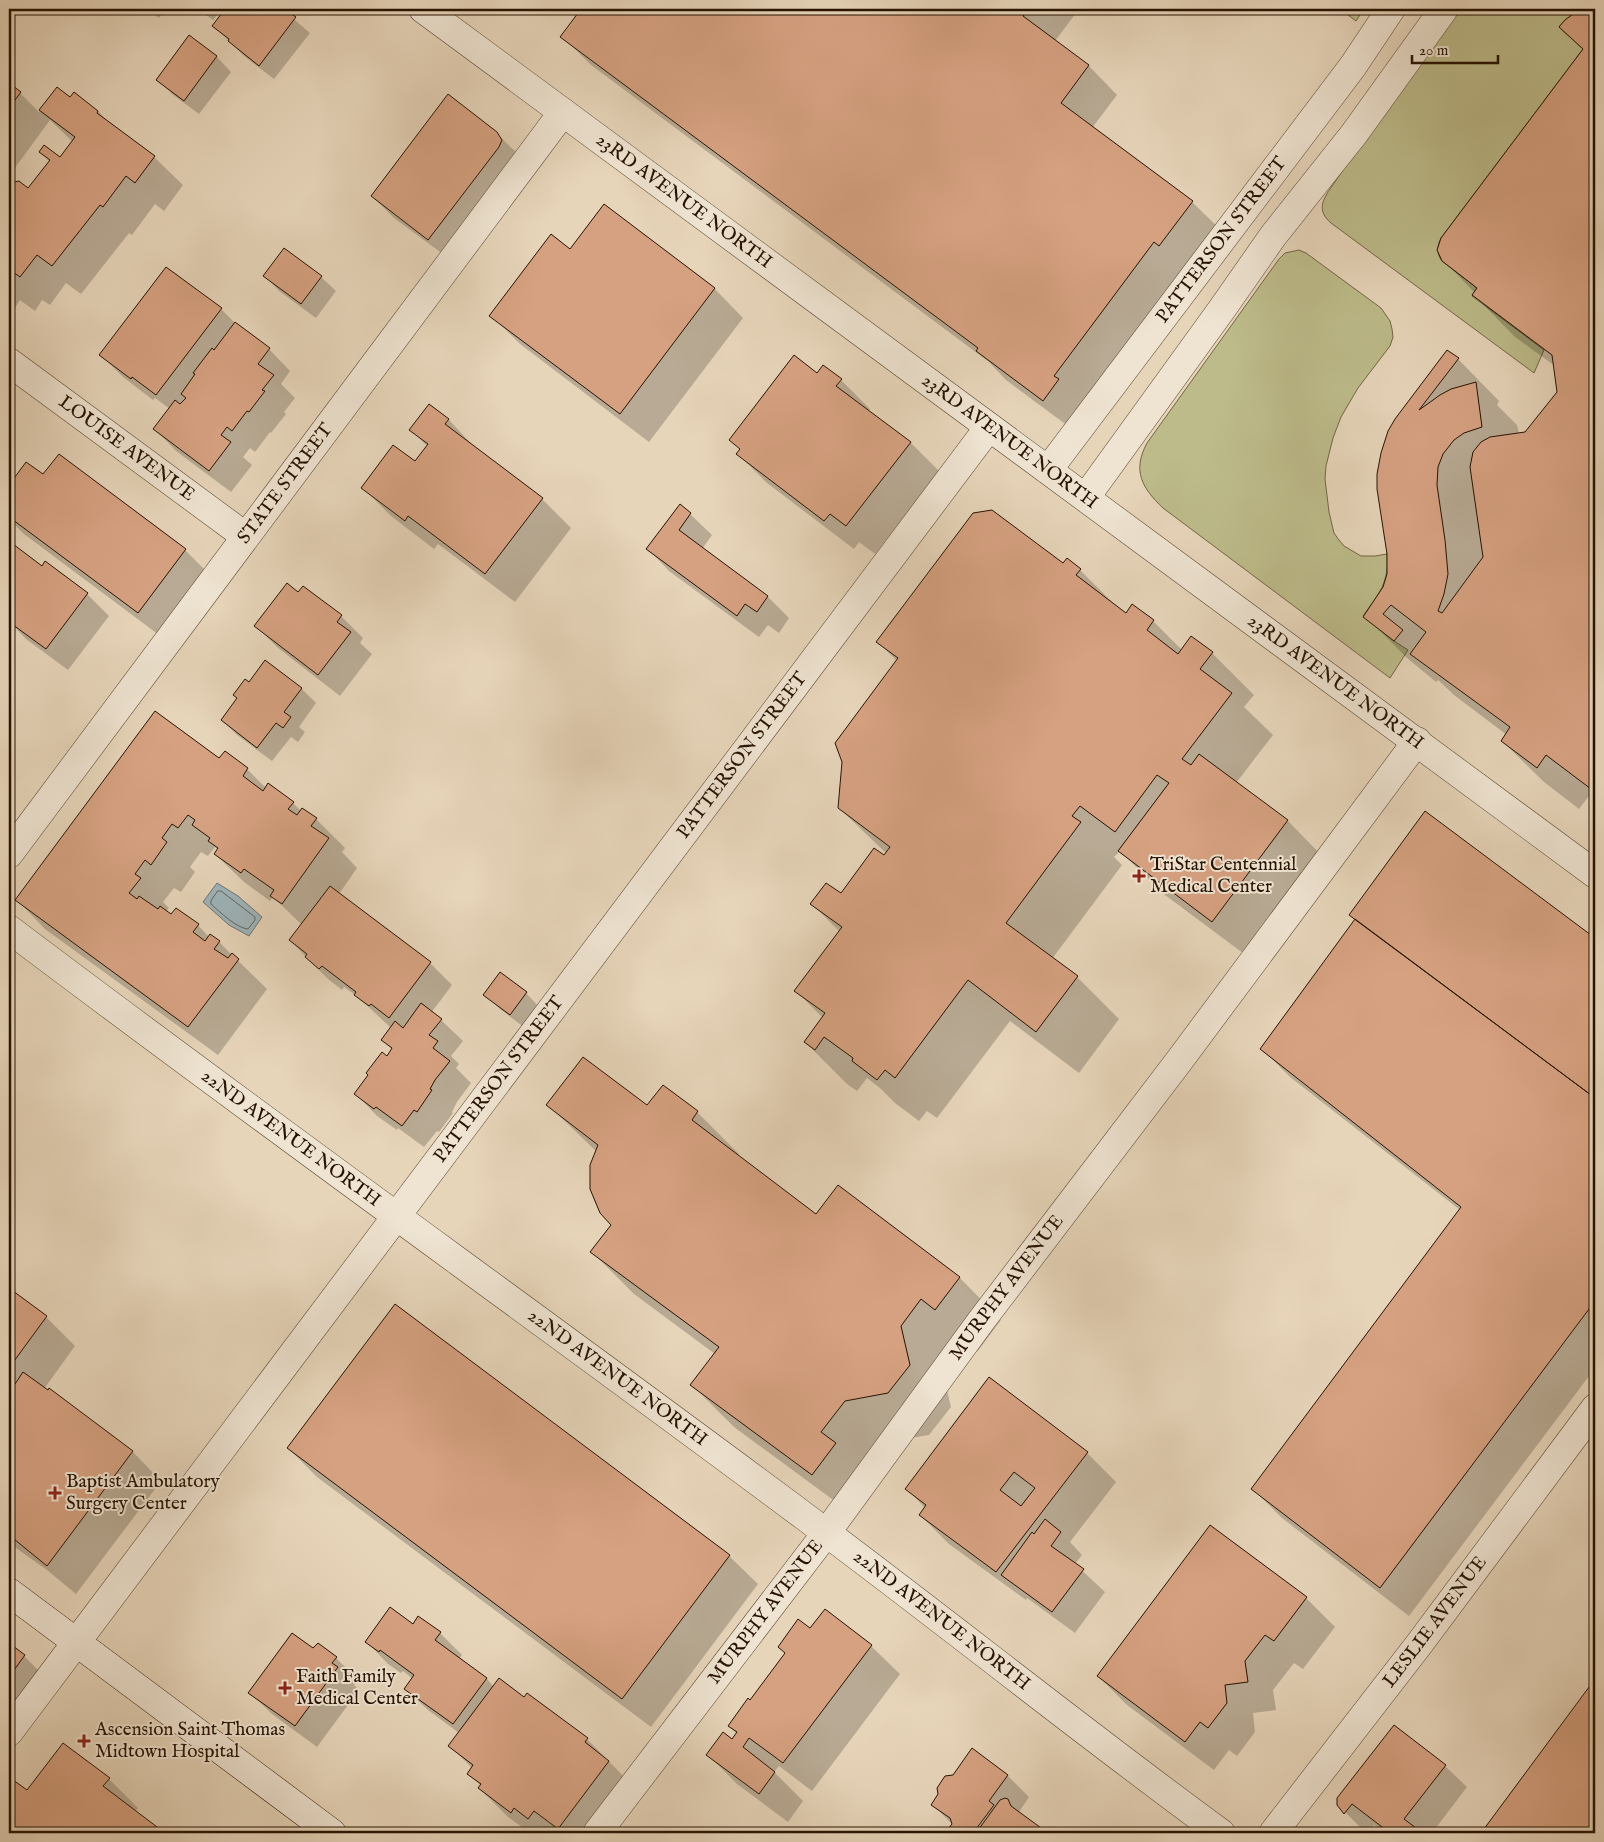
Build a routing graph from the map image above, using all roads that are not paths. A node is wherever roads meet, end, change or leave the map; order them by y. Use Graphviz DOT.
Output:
graph roads {
  1 [pos="423,9"];
  2 [pos="1391,9"];
  3 [pos="1444,9"];
  4 [pos="563,112"];
  5 [pos="9,362"];
  6 [pos="989,427"];
  7 [pos="1048,470"];
  8 [pos="1086,497"];
  9 [pos="245,536"];
  10 [pos="1417,741"];
  11 [pos="9,854"];
  12 [pos="1595,874"];
  13 [pos="9,929"];
  14 [pos="396,1214"];
  15 [pos="1595,1408"];
  16 [pos="827,1532"];
  17 [pos="9,1592"];
  18 [pos="76,1642"];
  19 [pos="9,1732"];
  20 [pos="332,1833"];
  21 [pos="596,1833"];
  22 [pos="1221,1833"];
  23 [pos="1273,1833"];
  1 -- 4 [label="street, 23RD AVENUE NORTH"];
  2 -- 7 [label="street, PATTERSON STREET"];
  3 -- 8 [label="street"];
  4 -- 6 [label="street, 23RD AVENUE NORTH"];
  4 -- 9 [label="street, STATE STREET"];
  5 -- 9 [label="street, LOUISE AVENUE"];
  6 -- 7 [label="street, 23RD AVENUE NORTH"];
  6 -- 14 [label="street, PATTERSON STREET"];
  7 -- 8 [label="street, 23RD AVENUE NORTH"];
  8 -- 10 [label="street, 23RD AVENUE NORTH"];
  9 -- 11 [label="street, STATE STREET"];
  10 -- 12 [label="street, 23RD AVENUE NORTH"];
  10 -- 16 [label="street, MURPHY AVENUE"];
  13 -- 14 [label="street, 22ND AVENUE NORTH"];
  14 -- 16 [label="street, 22ND AVENUE NORTH"];
  14 -- 18 [label="street, PATTERSON STREET"];
  15 -- 23 [label="street, LESLIE AVENUE"];
  16 -- 21 [label="street, MURPHY AVENUE"];
  16 -- 22 [label="street, 22ND AVENUE NORTH"];
  17 -- 18 [label="street"];
  18 -- 19 [label="street, PATTERSON STREET"];
  18 -- 20 [label="street"];
}
